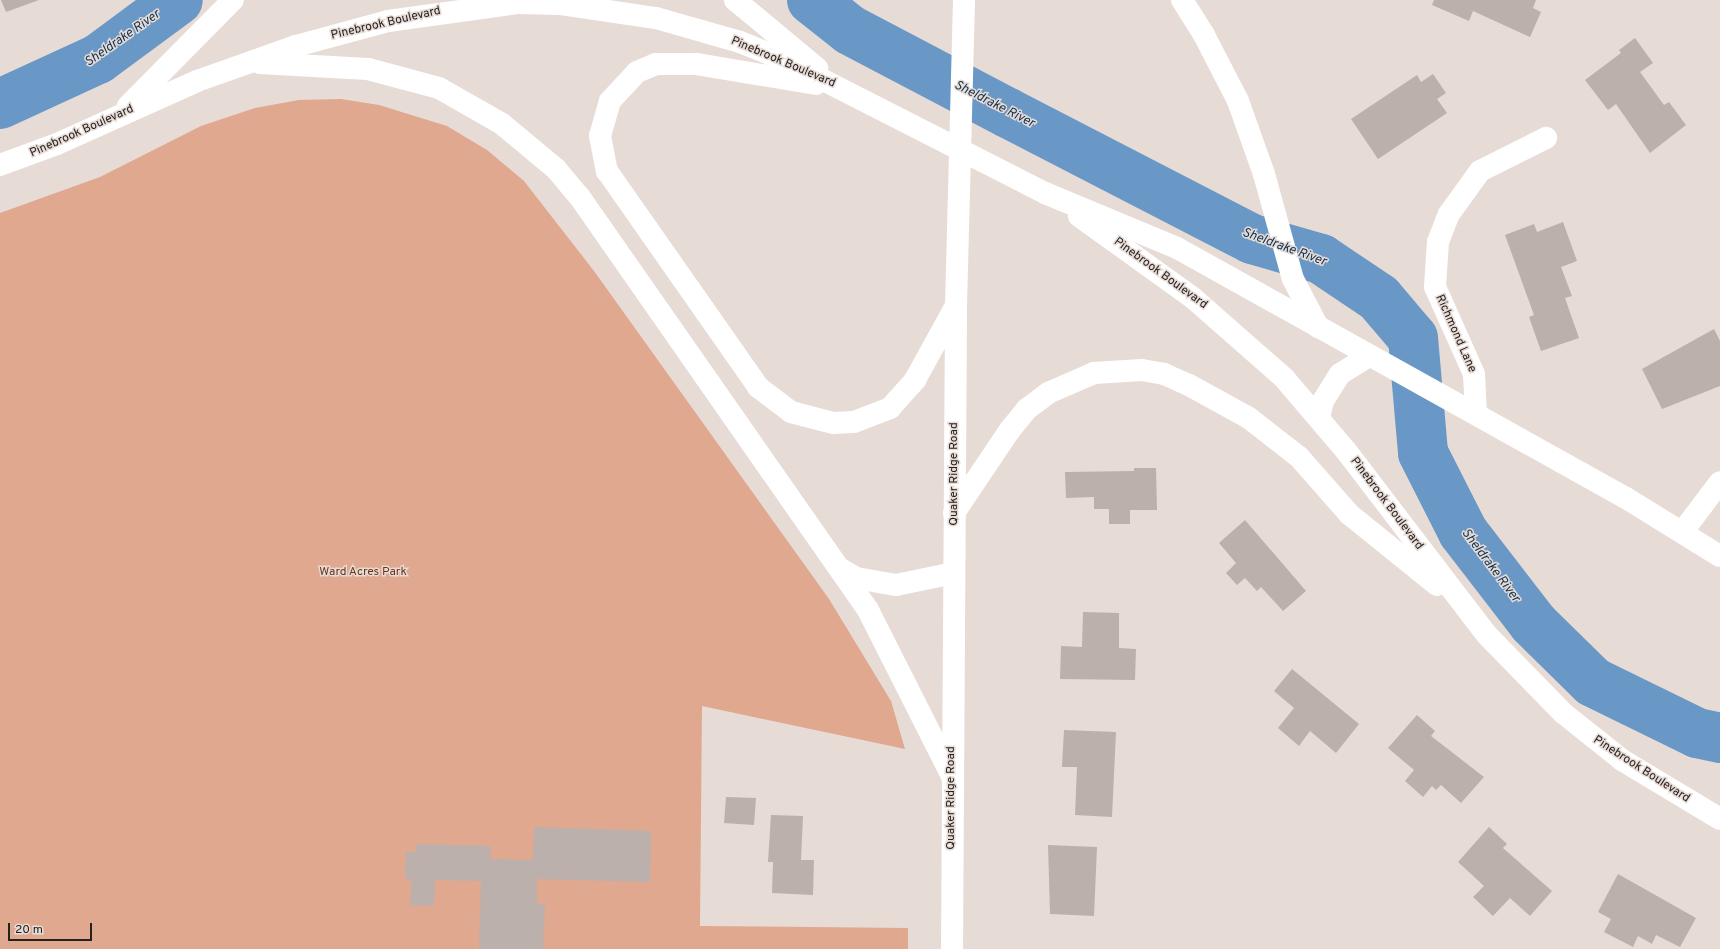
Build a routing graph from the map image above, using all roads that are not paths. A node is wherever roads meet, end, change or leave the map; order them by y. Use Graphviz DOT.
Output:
graph roads {
  1 [pos="233,0"];
  2 [pos="735,0"];
  3 [pos="964,0"];
  4 [pos="1182,0"];
  5 [pos="251,62"];
  6 [pos="841,88"];
  7 [pos="119,115"];
  8 [pos="1546,138"];
  9 [pos="0,165"];
  10 [pos="1045,193"];
  11 [pos="956,306"];
  12 [pos="1319,328"];
  13 [pos="1369,356"];
  14 [pos="1476,414"];
  15 [pos="1320,418"];
  16 [pos="1720,482"];
  17 [pos="954,513"];
  18 [pos="1683,532"];
  19 [pos="1720,556"];
  20 [pos="838,567"];
  21 [pos="954,573"];
  22 [pos="1464,607"];
  23 [pos="952,776"];
  24 [pos="1720,819"];
  25 [pos="952,949"];
  1 -- 7 [label="street"];
  2 -- 6 [label="street"];
  3 -- 11 [label="street, Quaker Ridge Road"];
  4 -- 12 [label="street"];
  5 -- 6 [label="street, Pinebrook Boulevard"];
  5 -- 7 [label="street, Pinebrook Boulevard"];
  5 -- 20 [label="street"];
  6 -- 10 [label="street, Pinebrook Boulevard"];
  6 -- 11 [label="street"];
  7 -- 9 [label="street, Pinebrook Boulevard"];
  8 -- 14 [label="street, Richmond Lane"];
  10 -- 12 [label="street, Pinebrook Boulevard"];
  10 -- 15 [label="street, Pinebrook Boulevard"];
  11 -- 17 [label="street, Quaker Ridge Road"];
  12 -- 13 [label="street, Pinebrook Boulevard"];
  13 -- 14 [label="street, Pinebrook Boulevard"];
  13 -- 15 [label="street"];
  14 -- 18 [label="street, Pinebrook Boulevard"];
  15 -- 22 [label="street, Pinebrook Boulevard"];
  16 -- 18 [label="street"];
  17 -- 21 [label="street, Quaker Ridge Road"];
  17 -- 22 [label="street"];
  18 -- 19 [label="street, Pinebrook Boulevard"];
  20 -- 21 [label="street"];
  20 -- 23 [label="street"];
  21 -- 23 [label="street, Quaker Ridge Road"];
  22 -- 24 [label="street, Pinebrook Boulevard"];
  23 -- 25 [label="street, Quaker Ridge Road"];
}
